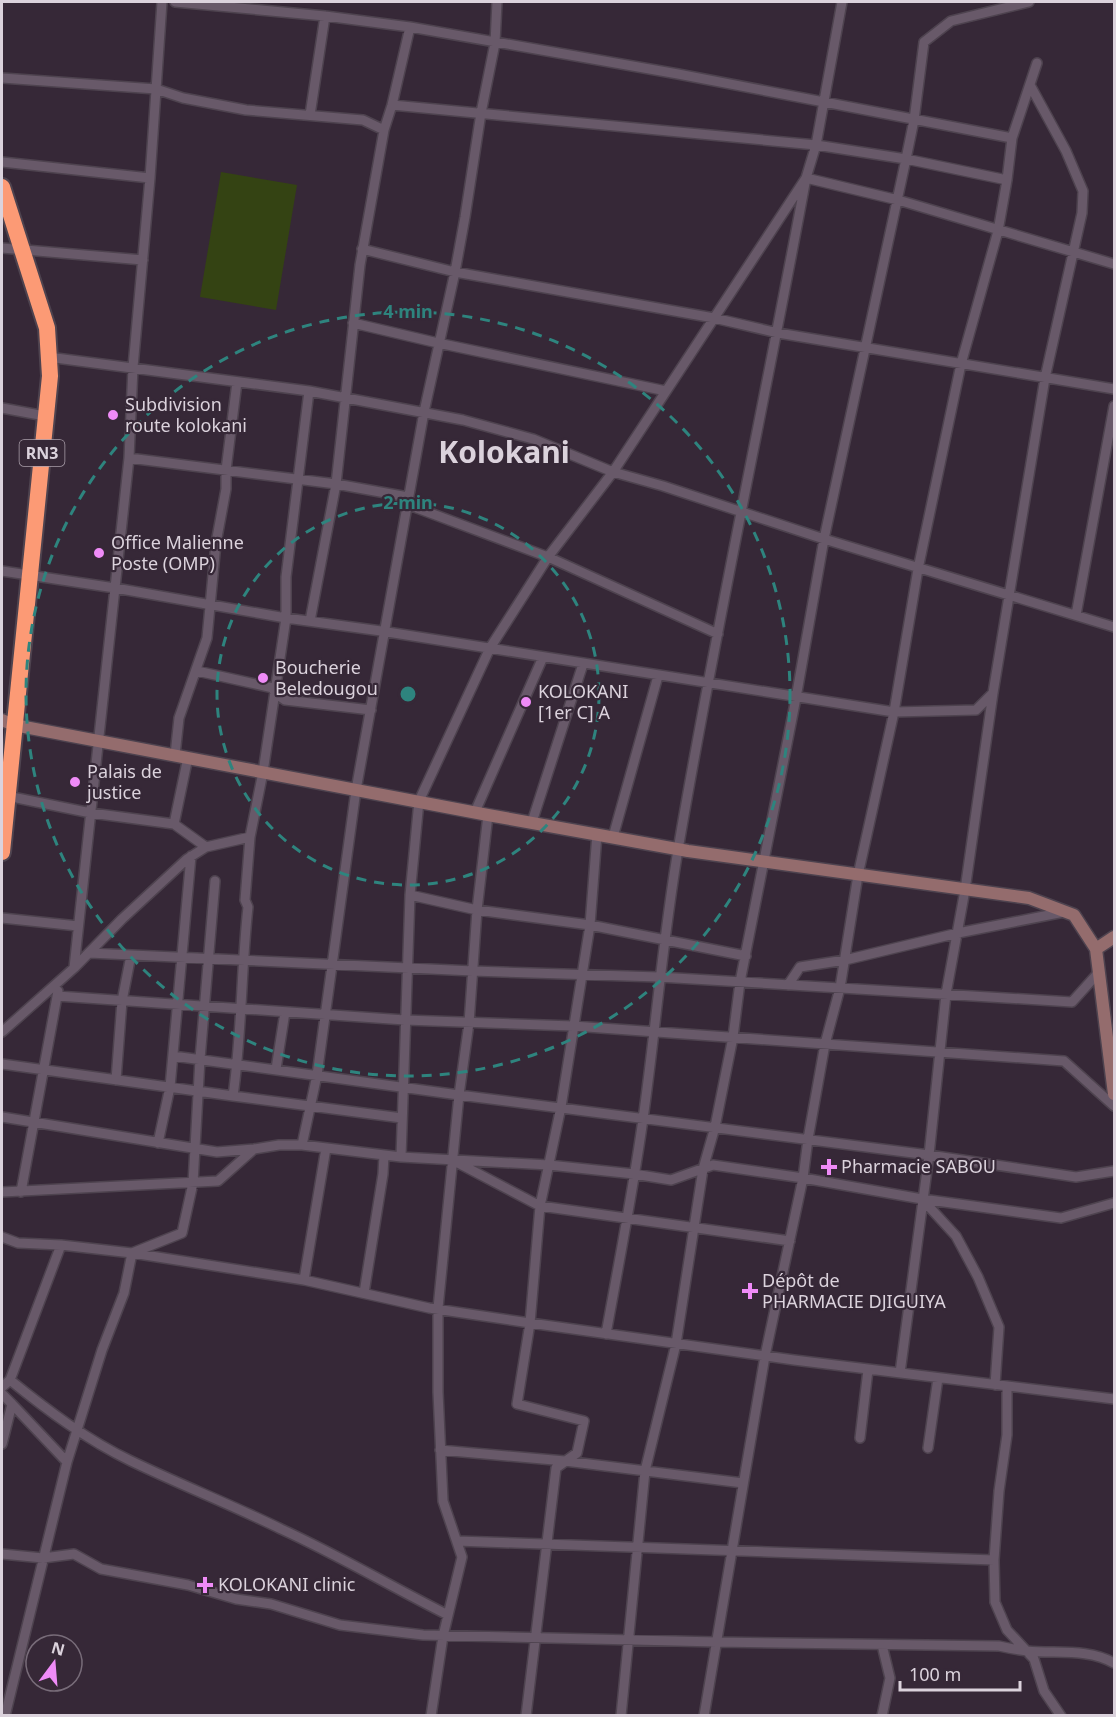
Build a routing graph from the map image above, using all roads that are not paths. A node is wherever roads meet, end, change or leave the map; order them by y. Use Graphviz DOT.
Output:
graph roads {
  1 [pos="162,2"];
  2 [pos="175,2"];
  3 [pos="497,2"];
  4 [pos="842,2"];
  5 [pos="1029,2"];
  6 [pos="255,5"];
  7 [pos="325,16"];
  8 [pos="410,27"];
  9 [pos="495,43"];
  10 [pos="1037,63"];
  11 [pos="2,78"];
  12 [pos="1030,85"];
  13 [pos="156,89"];
  14 [pos="824,103"];
  15 [pos="392,105"];
  16 [pos="481,113"];
  17 [pos="310,115"];
  18 [pos="914,120"];
  19 [pos="384,130"];
  20 [pos="1012,138"];
  21 [pos="816,145"];
  22 [pos="906,159"];
  23 [pos="2,162"];
  24 [pos="150,178"];
  25 [pos="806,178"];
  26 [pos="1008,180"];
  27 [pos="2,187"];
  28 [pos="897,200"];
  29 [pos="998,231"];
  30 [pos="2,248"];
  31 [pos="362,249"];
  32 [pos="22,250"];
  33 [pos="1074,252"];
  34 [pos="143,260"];
  35 [pos="1114,264"];
  36 [pos="455,272"];
  37 [pos="714,318"];
  38 [pos="353,323"];
  39 [pos="778,333"];
  40 [pos="438,343"];
  41 [pos="867,348"];
  42 [pos="48,357"];
  43 [pos="961,364"];
  44 [pos="133,367"];
  45 [pos="1045,378"];
  46 [pos="237,382"];
  47 [pos="1114,389"];
  48 [pos="309,391"];
  49 [pos="666,391"];
  50 [pos="345,398"];
  51 [pos="1114,406"];
  52 [pos="2,408"];
  53 [pos="423,412"];
  54 [pos="45,416"];
  55 [pos="129,458"];
  56 [pos="226,470"];
  57 [pos="612,472"];
  58 [pos="297,479"];
  59 [pos="336,484"];
  60 [pos="407,501"];
  61 [pos="742,513"];
  62 [pos="824,539"];
  63 [pos="548,557"];
  64 [pos="918,569"];
  65 [pos="2,571"];
  66 [pos="30,575"];
  67 [pos="115,588"];
  68 [pos="1008,596"];
  69 [pos="211,605"];
  70 [pos="1076,615"];
  71 [pos="286,618"];
  72 [pos="310,621"];
  73 [pos="1114,627"];
  74 [pos="385,632"];
  75 [pos="718,634"];
  76 [pos="490,648"];
  77 [pos="543,657"];
  78 [pos="583,664"];
  79 [pos="197,671"];
  80 [pos="658,676"];
  81 [pos="707,684"];
  82 [pos="275,693"];
  83 [pos="993,693"];
  84 [pos="796,698"];
  85 [pos="370,710"];
  86 [pos="894,712"];
  87 [pos="8,722"];
  88 [pos="99,741"];
  89 [pos="175,755"];
  90 [pos="188,757"];
  91 [pos="263,772"];
  92 [pos="356,789"];
  93 [pos="7,796"];
  94 [pos="419,801"];
  95 [pos="91,813"];
  96 [pos="482,813"];
  97 [pos="531,822"];
  98 [pos="174,824"];
  99 [pos="597,834"];
  100 [pos="250,837"];
  101 [pos="613,837"];
  102 [pos="207,847"];
  103 [pos="678,849"];
  104 [pos="2,852"];
  105 [pos="191,856"];
  106 [pos="765,862"];
  107 [pos="858,875"];
  108 [pos="215,880"];
  109 [pos="965,890"];
  110 [pos="410,895"];
  111 [pos="477,910"];
  112 [pos="1066,912"];
  113 [pos="2,918"];
  114 [pos="590,925"];
  115 [pos="78,926"];
  116 [pos="958,933"];
  117 [pos="1114,937"];
  118 [pos="664,941"];
  119 [pos="1096,950"];
  120 [pos="88,952"];
  121 [pos="131,955"];
  122 [pos="746,956"];
  123 [pos="182,958"];
  124 [pos="208,959"];
  125 [pos="845,960"];
  126 [pos="242,961"];
  127 [pos="332,964"];
  128 [pos="407,967"];
  129 [pos="74,968"];
  130 [pos="473,971"];
  131 [pos="1099,972"];
  132 [pos="582,975"];
  133 [pos="659,977"];
  134 [pos="60,980"];
  135 [pos="741,982"];
  136 [pos="788,985"];
  137 [pos="840,988"];
  138 [pos="946,994"];
  139 [pos="57,996"];
  140 [pos="122,1001"];
  141 [pos="177,1004"];
  142 [pos="204,1006"];
  143 [pos="241,1009"];
  144 [pos="285,1012"];
  145 [pos="325,1014"];
  146 [pos="405,1020"];
  147 [pos="469,1023"];
  148 [pos="573,1026"];
  149 [pos="2,1032"];
  150 [pos="654,1032"];
  151 [pos="733,1038"];
  152 [pos="825,1044"];
  153 [pos="941,1052"];
  154 [pos="172,1056"];
  155 [pos="200,1059"];
  156 [pos="2,1064"];
  157 [pos="238,1064"];
  158 [pos="276,1070"];
  159 [pos="43,1071"];
  160 [pos="316,1075"];
  161 [pos="116,1080"];
  162 [pos="170,1087"];
  163 [pos="403,1087"];
  164 [pos="198,1091"];
  165 [pos="1114,1094"];
  166 [pos="459,1095"];
  167 [pos="233,1096"];
  168 [pos="310,1106"];
  169 [pos="1114,1106"];
  170 [pos="561,1107"];
  171 [pos="2,1118"];
  172 [pos="402,1118"];
  173 [pos="643,1118"];
  174 [pos="34,1123"];
  175 [pos="715,1127"];
  176 [pos="808,1139"];
  177 [pos="158,1143"];
  178 [pos="302,1145"];
  179 [pos="195,1148"];
  180 [pos="326,1148"];
  181 [pos="254,1149"];
  182 [pos="384,1155"];
  183 [pos="929,1155"];
  184 [pos="401,1157"];
  185 [pos="453,1161"];
  186 [pos="549,1165"];
  187 [pos="703,1169"];
  188 [pos="1114,1171"];
  189 [pos="634,1174"];
  190 [pos="803,1178"];
  191 [pos="193,1183"];
  192 [pos="2,1192"];
  193 [pos="21,1192"];
  194 [pos="922,1199"];
  195 [pos="1114,1203"];
  196 [pos="540,1206"];
  197 [pos="627,1217"];
  198 [pos="694,1228"];
  199 [pos="2,1237"];
  200 [pos="790,1241"];
  201 [pos="61,1245"];
  202 [pos="132,1253"];
  203 [pos="304,1280"];
  204 [pos="364,1293"];
  205 [pos="438,1308"];
  206 [pos="531,1323"];
  207 [pos="606,1334"];
  208 [pos="676,1344"];
  209 [pos="765,1356"];
  210 [pos="868,1370"];
  211 [pos="900,1373"];
  212 [pos="939,1378"];
  213 [pos="10,1380"];
  214 [pos="995,1385"];
  215 [pos="2,1387"];
  216 [pos="1007,1387"];
  217 [pos="2,1394"];
  218 [pos="1114,1399"];
  219 [pos="12,1404"];
  220 [pos="76,1428"];
  221 [pos="860,1438"];
  222 [pos="2,1444"];
  223 [pos="928,1448"];
  224 [pos="440,1450"];
  225 [pos="565,1461"];
  226 [pos="67,1462"];
  227 [pos="645,1471"];
  228 [pos="743,1484"];
  229 [pos="457,1541"];
  230 [pos="547,1543"];
  231 [pos="638,1548"];
  232 [pos="732,1552"];
  233 [pos="2,1554"];
  234 [pos="43,1558"];
  235 [pos="994,1560"];
  236 [pos="448,1615"];
  237 [pos="443,1636"];
  238 [pos="536,1638"];
  239 [pos="629,1640"];
  240 [pos="717,1642"];
  241 [pos="882,1645"];
  242 [pos="1027,1651"];
  243 [pos="1114,1663"];
  244 [pos="4,1698"];
  245 [pos="5,1716"];
  246 [pos="430,1716"];
  247 [pos="526,1716"];
  248 [pos="621,1716"];
  249 [pos="704,1716"];
  250 [pos="882,1716"];
  251 [pos="1061,1716"];
  1 -- 13 [label="street"];
  2 -- 6 [label="street"];
  3 -- 9 [label="street"];
  4 -- 14 [label="street"];
  5 -- 18 [label="street"];
  6 -- 7 [label="street"];
  7 -- 8 [label="street"];
  7 -- 17 [label="street"];
  8 -- 9 [label="street"];
  8 -- 15 [label="street"];
  9 -- 14 [label="street"];
  9 -- 16 [label="street"];
  10 -- 12 [label="street"];
  11 -- 13 [label="street"];
  12 -- 20 [label="street"];
  12 -- 33 [label="street"];
  13 -- 17 [label="street"];
  13 -- 24 [label="street"];
  14 -- 18 [label="street"];
  14 -- 21 [label="street"];
  15 -- 16 [label="street"];
  15 -- 19 [label="street"];
  16 -- 21 [label="street"];
  16 -- 36 [label="street"];
  17 -- 19 [label="street"];
  18 -- 20 [label="street"];
  18 -- 22 [label="street"];
  19 -- 31 [label="street"];
  20 -- 26 [label="street"];
  21 -- 22 [label="street"];
  21 -- 25 [label="street"];
  22 -- 26 [label="street"];
  22 -- 28 [label="street"];
  23 -- 24 [label="street"];
  24 -- 34 [label="street"];
  25 -- 28 [label="street"];
  25 -- 37 [label="street"];
  25 -- 39 [label="street"];
  26 -- 29 [label="street"];
  27 -- 32 [label="highway, RN3"];
  28 -- 29 [label="street"];
  28 -- 41 [label="street"];
  29 -- 33 [label="street"];
  29 -- 43 [label="street"];
  30 -- 32 [label="street"];
  31 -- 36 [label="street"];
  31 -- 38 [label="street"];
  32 -- 34 [label="street"];
  32 -- 42 [label="highway, RN3"];
  33 -- 35 [label="street"];
  33 -- 45 [label="street"];
  34 -- 44 [label="street"];
  36 -- 37 [label="street"];
  36 -- 40 [label="street"];
  37 -- 39 [label="street"];
  37 -- 49 [label="street"];
  38 -- 40 [label="street"];
  38 -- 50 [label="street"];
  39 -- 41 [label="street"];
  39 -- 61 [label="street"];
  40 -- 49 [label="street"];
  40 -- 53 [label="street"];
  41 -- 43 [label="street"];
  41 -- 62 [label="street"];
  42 -- 44 [label="street"];
  42 -- 54 [label="highway, RN3"];
  43 -- 45 [label="street"];
  43 -- 64 [label="street"];
  44 -- 46 [label="street"];
  44 -- 55 [label="street"];
  45 -- 47 [label="street"];
  45 -- 68 [label="street"];
  46 -- 48 [label="street"];
  46 -- 56 [label="street"];
  48 -- 50 [label="street"];
  48 -- 58 [label="street"];
  49 -- 57 [label="street"];
  50 -- 53 [label="street"];
  50 -- 59 [label="street"];
  51 -- 70 [label="street"];
  52 -- 54 [label="street"];
  53 -- 57 [label="street"];
  53 -- 60 [label="street"];
  54 -- 66 [label="highway, RN3"];
  55 -- 56 [label="street"];
  55 -- 67 [label="street"];
  56 -- 58 [label="street"];
  56 -- 69 [label="street"];
  57 -- 61 [label="street"];
  57 -- 63 [label="street"];
  58 -- 59 [label="street"];
  58 -- 71 [label="street"];
  59 -- 60 [label="street"];
  59 -- 72 [label="street"];
  60 -- 63 [label="street"];
  60 -- 74 [label="street"];
  61 -- 62 [label="street"];
  61 -- 75 [label="street"];
  62 -- 64 [label="street"];
  62 -- 84 [label="street"];
  63 -- 75 [label="street"];
  63 -- 76 [label="street"];
  64 -- 68 [label="street"];
  64 -- 86 [label="street"];
  65 -- 66 [label="street"];
  66 -- 67 [label="street"];
  66 -- 87 [label="highway, RN3"];
  67 -- 69 [label="street"];
  67 -- 88 [label="street"];
  68 -- 70 [label="street"];
  68 -- 83 [label="street"];
  69 -- 71 [label="street"];
  69 -- 79 [label="street"];
  70 -- 73 [label="street"];
  71 -- 72 [label="street"];
  71 -- 82 [label="street"];
  72 -- 74 [label="street"];
  74 -- 76 [label="street"];
  74 -- 85 [label="street"];
  75 -- 81 [label="street"];
  76 -- 77 [label="street"];
  76 -- 94 [label="street"];
  77 -- 78 [label="street"];
  77 -- 96 [label="street"];
  78 -- 80 [label="street"];
  78 -- 97 [label="street"];
  79 -- 82 [label="street"];
  79 -- 89 [label="street"];
  80 -- 81 [label="street"];
  80 -- 101 [label="street"];
  81 -- 84 [label="street"];
  81 -- 103 [label="street"];
  82 -- 85 [label="street"];
  82 -- 91 [label="street"];
  83 -- 86 [label="street"];
  83 -- 109 [label="street"];
  84 -- 86 [label="street"];
  84 -- 106 [label="street"];
  85 -- 92 [label="street"];
  86 -- 107 [label="street"];
  87 -- 88 [label="street"];
  87 -- 93 [label="highway, RN3"];
  88 -- 89 [label="street"];
  88 -- 95 [label="street"];
  89 -- 90 [label="street"];
  90 -- 91 [label="street"];
  90 -- 98 [label="street"];
  91 -- 92 [label="street"];
  91 -- 100 [label="street"];
  92 -- 94 [label="street"];
  92 -- 127 [label="street"];
  93 -- 95 [label="street"];
  93 -- 104 [label="highway, RN3"];
  94 -- 96 [label="street"];
  94 -- 110 [label="street"];
  95 -- 98 [label="street"];
  95 -- 115 [label="street"];
  96 -- 97 [label="street"];
  96 -- 111 [label="street"];
  97 -- 99 [label="street"];
  98 -- 102 [label="street"];
  99 -- 101 [label="street"];
  99 -- 114 [label="street"];
  100 -- 102 [label="street"];
  100 -- 126 [label="street"];
  101 -- 103 [label="street"];
  102 -- 105 [label="street"];
  103 -- 106 [label="street"];
  103 -- 118 [label="street"];
  105 -- 120 [label="street"];
  105 -- 123 [label="street"];
  106 -- 107 [label="street"];
  106 -- 122 [label="street"];
  107 -- 109 [label="street"];
  107 -- 125 [label="street"];
  108 -- 124 [label="street"];
  109 -- 112 [label="street"];
  109 -- 116 [label="street"];
  110 -- 111 [label="street"];
  110 -- 128 [label="street"];
  111 -- 114 [label="street"];
  111 -- 130 [label="street"];
  112 -- 116 [label="street"];
  112 -- 119 [label="street"];
  113 -- 115 [label="street"];
  114 -- 118 [label="street"];
  114 -- 132 [label="street"];
  115 -- 129 [label="street"];
  116 -- 125 [label="street"];
  116 -- 138 [label="street"];
  117 -- 119 [label="street"];
  118 -- 122 [label="street"];
  118 -- 133 [label="street"];
  119 -- 131 [label="street"];
  120 -- 121 [label="street"];
  120 -- 129 [label="street"];
  121 -- 123 [label="street"];
  121 -- 140 [label="street"];
  122 -- 135 [label="street"];
  123 -- 124 [label="street"];
  123 -- 141 [label="street"];
  124 -- 126 [label="street"];
  124 -- 142 [label="street"];
  125 -- 136 [label="street"];
  125 -- 137 [label="street"];
  126 -- 127 [label="street"];
  126 -- 143 [label="street"];
  127 -- 128 [label="street"];
  127 -- 145 [label="street"];
  128 -- 130 [label="street"];
  128 -- 146 [label="street"];
  129 -- 134 [label="street"];
  130 -- 132 [label="street"];
  130 -- 147 [label="street"];
  131 -- 138 [label="street"];
  131 -- 165 [label="street"];
  132 -- 133 [label="street"];
  132 -- 148 [label="street"];
  133 -- 135 [label="street"];
  133 -- 150 [label="street"];
  134 -- 139 [label="street"];
  134 -- 149 [label="street"];
  135 -- 136 [label="street"];
  135 -- 151 [label="street"];
  136 -- 137 [label="street"];
  137 -- 138 [label="street"];
  137 -- 152 [label="street"];
  138 -- 153 [label="street"];
  139 -- 140 [label="street"];
  139 -- 159 [label="street"];
  140 -- 141 [label="street"];
  140 -- 161 [label="street"];
  141 -- 142 [label="street"];
  141 -- 154 [label="street"];
  142 -- 143 [label="street"];
  142 -- 155 [label="street"];
  143 -- 144 [label="street"];
  143 -- 157 [label="street"];
  144 -- 145 [label="street"];
  144 -- 158 [label="street"];
  145 -- 146 [label="street"];
  145 -- 160 [label="street"];
  146 -- 147 [label="street"];
  146 -- 163 [label="street"];
  147 -- 148 [label="street"];
  147 -- 166 [label="street"];
  148 -- 150 [label="street"];
  148 -- 170 [label="street"];
  150 -- 151 [label="street"];
  150 -- 173 [label="street"];
  151 -- 152 [label="street"];
  151 -- 175 [label="street"];
  152 -- 153 [label="street"];
  152 -- 176 [label="street"];
  153 -- 169 [label="street"];
  153 -- 183 [label="street"];
  154 -- 155 [label="street"];
  154 -- 162 [label="street"];
  155 -- 157 [label="street"];
  155 -- 164 [label="street"];
  156 -- 159 [label="street"];
  157 -- 158 [label="street"];
  157 -- 167 [label="street"];
  158 -- 160 [label="street"];
  159 -- 161 [label="street"];
  159 -- 174 [label="street"];
  160 -- 163 [label="street"];
  160 -- 168 [label="street"];
  161 -- 162 [label="street"];
  162 -- 164 [label="street"];
  162 -- 177 [label="street"];
  163 -- 166 [label="street"];
  163 -- 172 [label="street"];
  164 -- 167 [label="street"];
  164 -- 179 [label="street"];
  166 -- 170 [label="street"];
  166 -- 185 [label="street"];
  167 -- 168 [label="street"];
  168 -- 172 [label="street"];
  168 -- 178 [label="street"];
  170 -- 173 [label="street"];
  170 -- 186 [label="street"];
  171 -- 174 [label="street"];
  172 -- 184 [label="street"];
  173 -- 175 [label="street"];
  173 -- 189 [label="street"];
  174 -- 177 [label="street"];
  174 -- 193 [label="street"];
  175 -- 176 [label="street"];
  175 -- 187 [label="street"];
  176 -- 183 [label="street"];
  176 -- 190 [label="street"];
  177 -- 179 [label="street"];
  178 -- 180 [label="street"];
  178 -- 181 [label="street"];
  179 -- 181 [label="street"];
  179 -- 191 [label="street"];
  180 -- 182 [label="street"];
  180 -- 203 [label="street"];
  181 -- 191 [label="street"];
  182 -- 184 [label="street"];
  182 -- 204 [label="street"];
  183 -- 188 [label="street"];
  183 -- 194 [label="street"];
  184 -- 185 [label="street"];
  185 -- 186 [label="street"];
  185 -- 196 [label="street"];
  185 -- 205 [label="street"];
  186 -- 189 [label="street"];
  186 -- 196 [label="street"];
  187 -- 189 [label="street"];
  187 -- 190 [label="street"];
  187 -- 198 [label="street"];
  189 -- 197 [label="street"];
  190 -- 194 [label="street"];
  190 -- 200 [label="street"];
  191 -- 193 [label="street"];
  191 -- 202 [label="street"];
  192 -- 193 [label="street"];
  194 -- 195 [label="street"];
  194 -- 211 [label="street"];
  194 -- 214 [label="street"];
  196 -- 197 [label="street"];
  196 -- 206 [label="street"];
  197 -- 198 [label="street"];
  197 -- 207 [label="street"];
  198 -- 200 [label="street"];
  198 -- 208 [label="street"];
  199 -- 201 [label="street"];
  200 -- 209 [label="street"];
  201 -- 202 [label="street"];
  201 -- 213 [label="street"];
  202 -- 203 [label="street"];
  202 -- 220 [label="street"];
  203 -- 204 [label="street"];
  204 -- 205 [label="street"];
  205 -- 206 [label="street"];
  205 -- 224 [label="street"];
  206 -- 207 [label="street"];
  206 -- 225 [label="street"];
  207 -- 208 [label="street"];
  208 -- 209 [label="street"];
  208 -- 227 [label="street"];
  209 -- 210 [label="street"];
  209 -- 228 [label="street"];
  210 -- 211 [label="street"];
  210 -- 221 [label="street"];
  211 -- 212 [label="street"];
  212 -- 214 [label="street"];
  212 -- 223 [label="street"];
  213 -- 215 [label="street"];
  213 -- 220 [label="street"];
  214 -- 216 [label="street"];
  216 -- 218 [label="street"];
  216 -- 235 [label="street"];
  217 -- 219 [label="street"];
  219 -- 222 [label="street"];
  219 -- 226 [label="street"];
  220 -- 226 [label="street"];
  220 -- 236 [label="street"];
  224 -- 225 [label="street"];
  224 -- 229 [label="street"];
  225 -- 227 [label="street"];
  225 -- 230 [label="street"];
  226 -- 234 [label="street"];
  227 -- 228 [label="street"];
  227 -- 231 [label="street"];
  228 -- 232 [label="street"];
  229 -- 230 [label="street"];
  229 -- 236 [label="street"];
  230 -- 231 [label="street"];
  230 -- 238 [label="street"];
  231 -- 232 [label="street"];
  231 -- 239 [label="street"];
  232 -- 235 [label="street"];
  232 -- 240 [label="street"];
  233 -- 234 [label="street"];
  234 -- 237 [label="street"];
  234 -- 244 [label="street"];
  235 -- 242 [label="street"];
  236 -- 237 [label="street"];
  237 -- 238 [label="street"];
  237 -- 246 [label="street"];
  238 -- 239 [label="street"];
  238 -- 247 [label="street"];
  239 -- 240 [label="street"];
  239 -- 248 [label="street"];
  240 -- 241 [label="street"];
  240 -- 249 [label="street"];
  241 -- 242 [label="street"];
  241 -- 250 [label="street"];
  242 -- 243 [label="street"];
  242 -- 251 [label="street"];
  244 -- 245 [label="street"];
}
